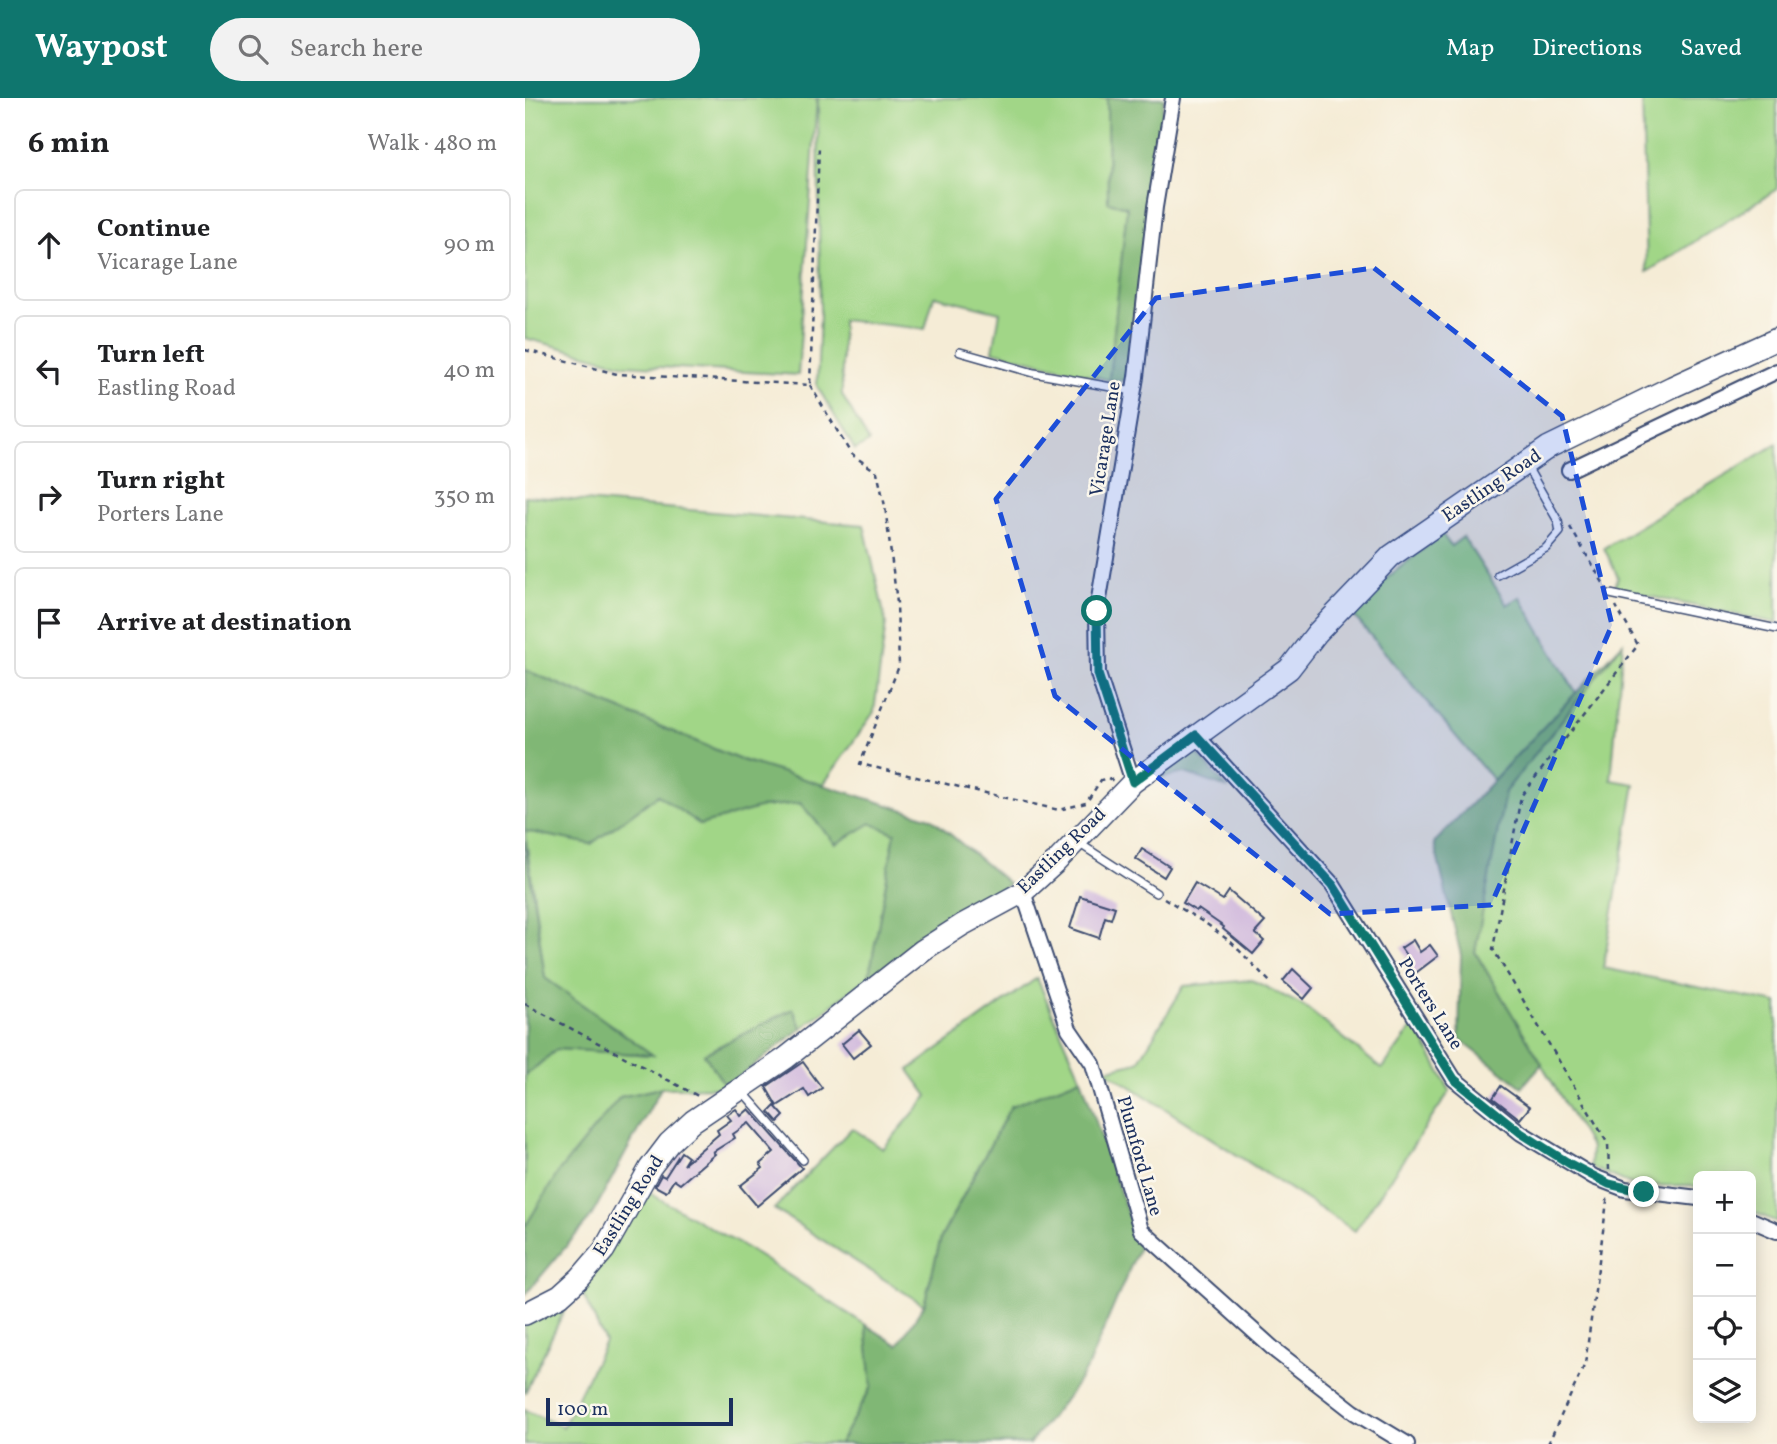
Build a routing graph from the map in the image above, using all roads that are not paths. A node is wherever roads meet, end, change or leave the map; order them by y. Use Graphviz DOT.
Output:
graph roads {
  1 [pos="1173,98"];
  2 [pos="1777,339"];
  3 [pos="960,352"];
  4 [pos="1777,371"];
  5 [pos="1134,391"];
  6 [pos="1525,464"];
  7 [pos="1569,470"];
  8 [pos="1498,575"];
  9 [pos="1610,594"];
  10 [pos="1777,629"];
  11 [pos="1196,735"];
  12 [pos="1129,785"];
  13 [pos="1075,841"];
  14 [pos="1023,892"];
  15 [pos="1156,893"];
  16 [pos="1047,953"];
  17 [pos="740,1088"];
  18 [pos="803,1160"];
  19 [pos="1693,1197"];
  20 [pos="1756,1222"];
  21 [pos="1777,1231"];
  22 [pos="525,1314"];
  23 [pos="1407,1444"];
  1 -- 5 [label="street, Vicarage Lane"];
  2 -- 6 [label="street, Eastling Road"];
  3 -- 5 [label="lane"];
  4 -- 7 [label="street"];
  5 -- 12 [label="street, Vicarage Lane"];
  6 -- 8 [label="lane"];
  6 -- 11 [label="street, Eastling Road"];
  9 -- 10 [label="lane"];
  11 -- 12 [label="street, Eastling Road"];
  11 -- 19 [label="street, Porters Lane"];
  12 -- 13 [label="street, Eastling Road"];
  13 -- 14 [label="street, Eastling Road"];
  13 -- 15 [label="lane"];
  14 -- 16 [label="street"];
  14 -- 17 [label="street, Eastling Road"];
  14 -- 23 [label="street, Plumford Lane"];
  17 -- 18 [label="lane"];
  17 -- 22 [label="street, Eastling Road"];
  20 -- 21 [label="street"];
}
